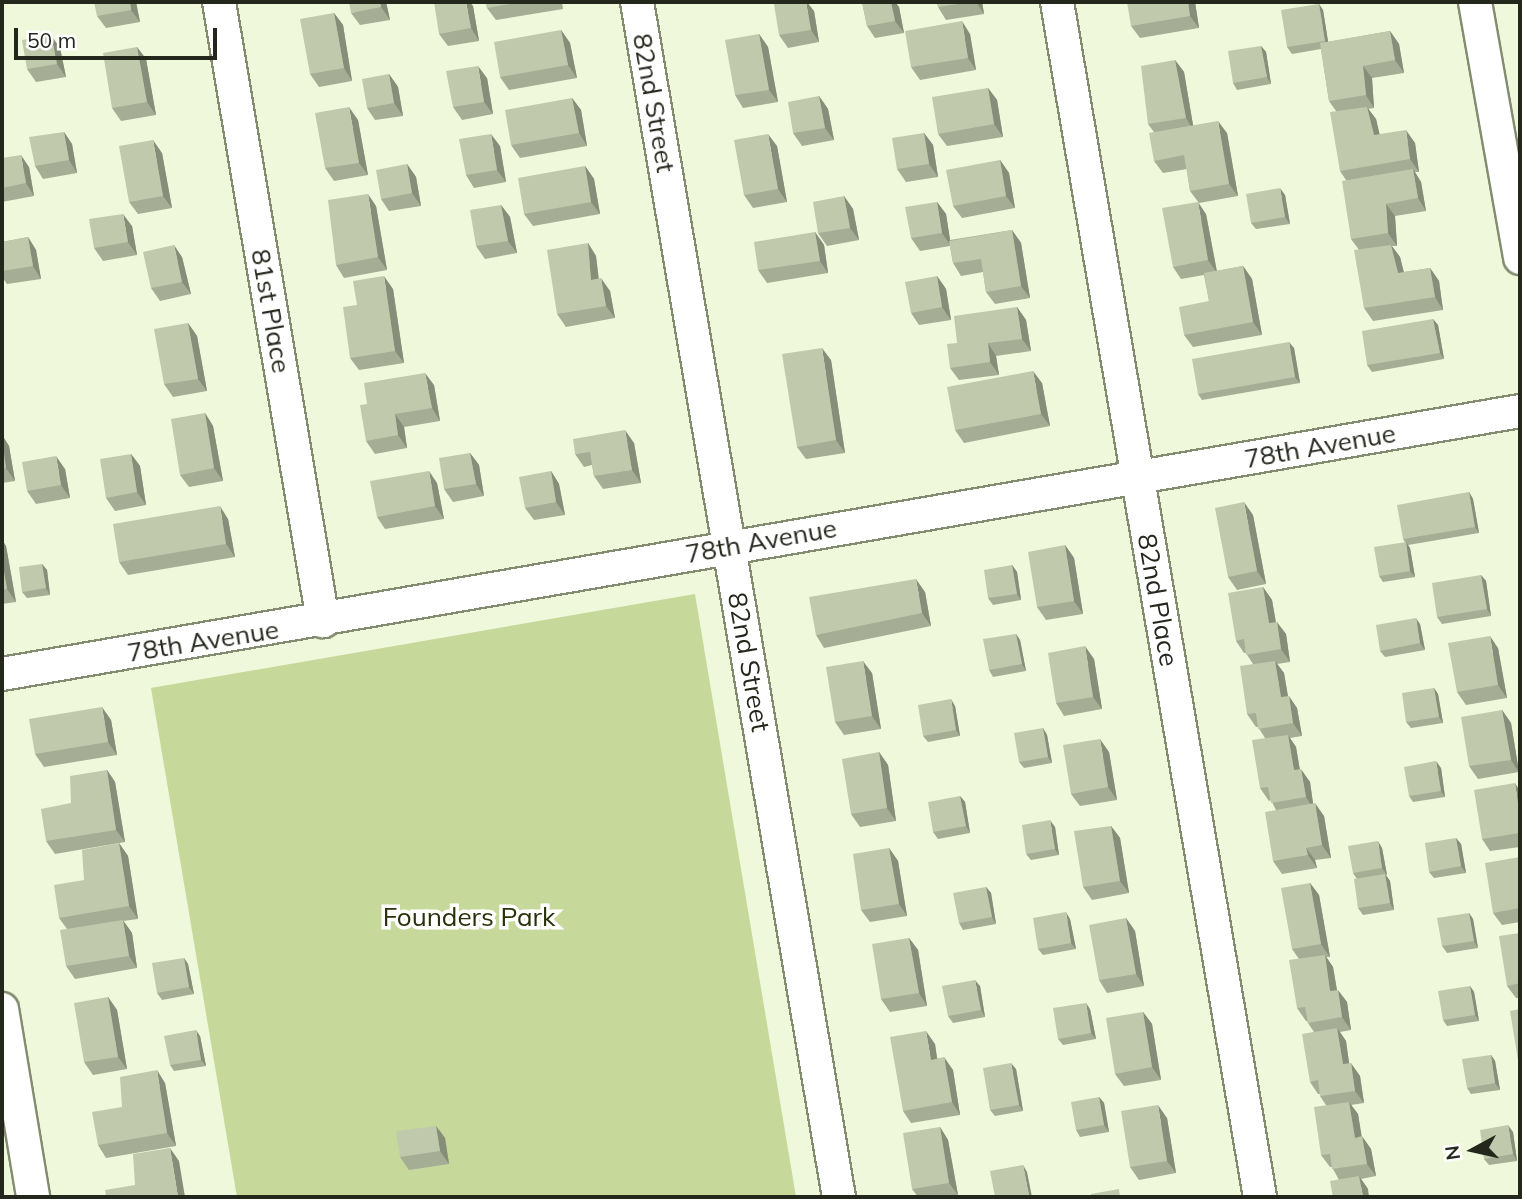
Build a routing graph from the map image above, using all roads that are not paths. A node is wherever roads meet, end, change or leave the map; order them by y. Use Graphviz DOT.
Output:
graph roads {
  1 [pos="219,2"];
  2 [pos="637,2"];
  3 [pos="1057,2"];
  4 [pos="1475,2"];
  5 [pos="1520,258"];
  6 [pos="1520,411"];
  7 [pos="1137,478"];
  8 [pos="730,546"];
  9 [pos="323,621"];
  10 [pos="2,674"];
  11 [pos="2,1009"];
  12 [pos="33,1197"];
  13 [pos="839,1197"];
  14 [pos="1260,1197"];
  1 -- 9 [label="street, 81st Place"];
  2 -- 8 [label="street, 82nd Street"];
  3 -- 7 [label="street, 82nd Place"];
  4 -- 5 [label="street"];
  6 -- 7 [label="street, 78th Avenue"];
  7 -- 8 [label="street, 78th Avenue"];
  7 -- 14 [label="street, 82nd Place"];
  8 -- 9 [label="street, 78th Avenue"];
  8 -- 13 [label="street, 82nd Street"];
  9 -- 10 [label="street, 78th Avenue"];
  11 -- 12 [label="street"];
}
